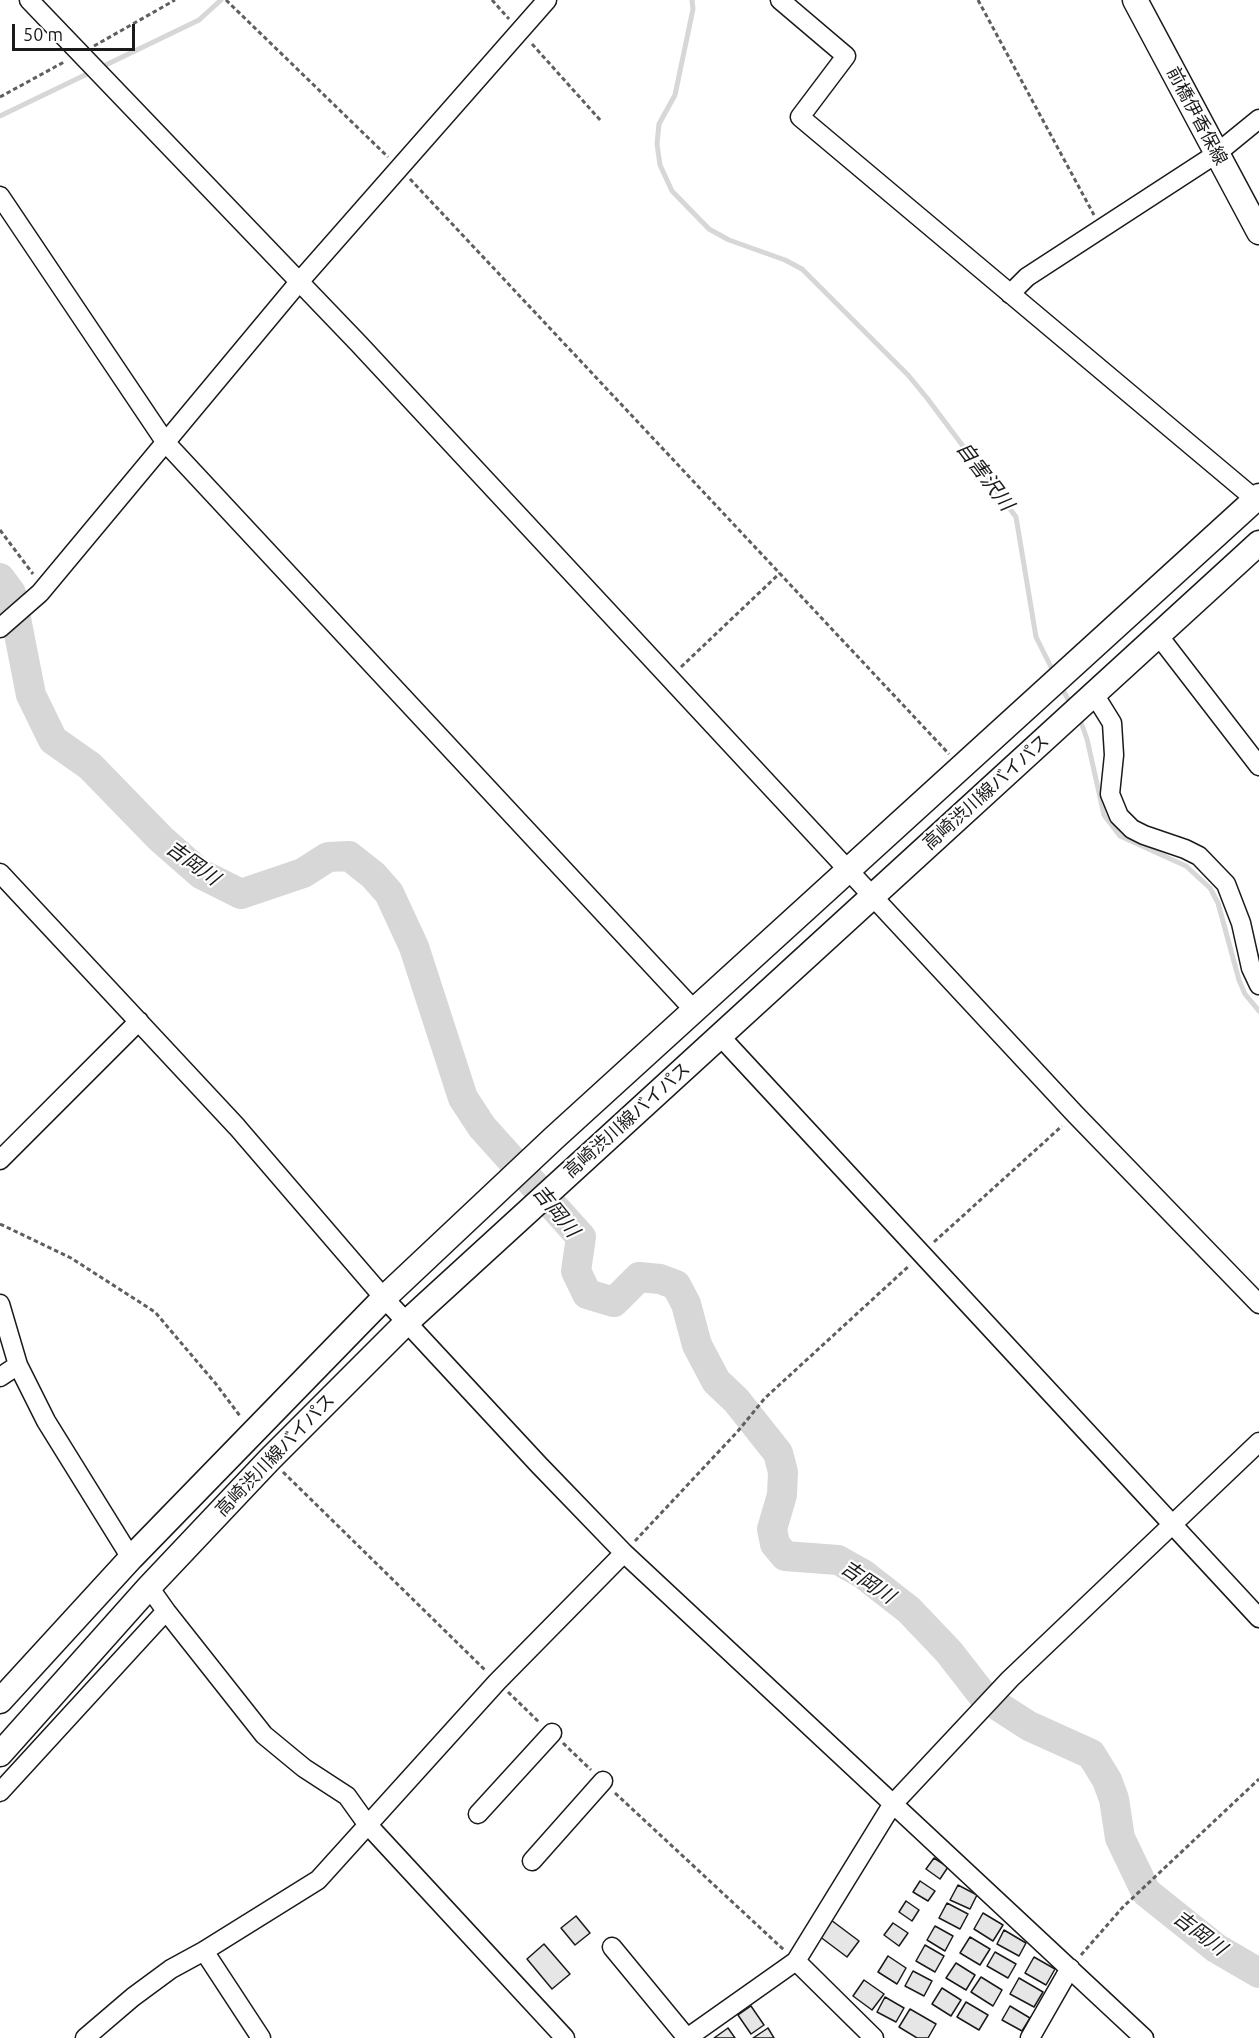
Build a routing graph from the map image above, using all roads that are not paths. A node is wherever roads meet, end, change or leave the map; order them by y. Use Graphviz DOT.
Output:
graph roads {
  1 [pos="29,0"];
  2 [pos="546,0"];
  3 [pos="780,0"];
  4 [pos="1135,0"];
  5 [pos="1259,119"];
  6 [pos="1216,154"];
  7 [pos="0,196"];
  8 [pos="1259,232"];
  9 [pos="299,282"];
  10 [pos="1010,294"];
  11 [pos="166,444"];
  12 [pos="1257,497"];
  13 [pos="1259,543"];
  14 [pos="3,626"];
  15 [pos="1158,635"];
  16 [pos="1089,698"];
  17 [pos="1259,766"];
  18 [pos="848,870"];
  19 [pos="0,873"];
  20 [pos="872,896"];
  21 [pos="1259,985"];
  22 [pos="694,1010"];
  23 [pos="139,1021"];
  24 [pos="719,1035"];
  25 [pos="0,1160"];
  26 [pos="384,1298"];
  27 [pos="0,1304"];
  28 [pos="1259,1304"];
  29 [pos="407,1322"];
  30 [pos="18,1365"];
  31 [pos="0,1377"];
  32 [pos="1259,1442"];
  33 [pos="1173,1525"];
  34 [pos="624,1552"];
  35 [pos="131,1558"];
  36 [pos="149,1587"];
  37 [pos="166,1611"];
  38 [pos="1259,1618"];
  39 [pos="0,1701"];
  40 [pos="552,1733"];
  41 [pos="0,1754"];
  42 [pos="603,1781"];
  43 [pos="0,1792"];
  44 [pos="892,1805"];
  45 [pos="478,1814"];
  46 [pos="368,1824"];
  47 [pos="532,1861"];
  48 [pos="612,1947"];
  49 [pos="204,1951"];
  50 [pos="796,1961"];
  51 [pos="1070,1968"];
  52 [pos="85,2038"];
  53 [pos="261,2038"];
  54 [pos="565,2038"];
  55 [pos="687,2038"];
  56 [pos="872,2038"];
  57 [pos="1030,2038"];
  58 [pos="1144,2038"];
  1 -- 9 [label="street"];
  2 -- 9 [label="street"];
  3 -- 10 [label="street"];
  4 -- 6 [label="main road, 前橋伊香保線"];
  5 -- 6 [label="street"];
  6 -- 8 [label="main road, 前橋伊香保線"];
  6 -- 10 [label="street"];
  7 -- 11 [label="street"];
  9 -- 11 [label="street"];
  9 -- 18 [label="street"];
  10 -- 12 [label="street"];
  11 -- 14 [label="street"];
  11 -- 22 [label="street"];
  12 -- 18 [label="main road, 高崎渋川線バイパス"];
  13 -- 15 [label="main road, 高崎渋川線バイパス"];
  15 -- 16 [label="main road, 高崎渋川線バイパス"];
  15 -- 17 [label="street"];
  16 -- 20 [label="main road, 高崎渋川線バイパス"];
  16 -- 21 [label="street"];
  18 -- 20 [label="street"];
  18 -- 22 [label="main road, 高崎渋川線バイパス"];
  19 -- 23 [label="street"];
  20 -- 24 [label="main road, 高崎渋川線バイパス"];
  20 -- 28 [label="street"];
  22 -- 26 [label="main road, 高崎渋川線バイパス"];
  23 -- 25 [label="street"];
  23 -- 26 [label="street"];
  24 -- 29 [label="main road, 高崎渋川線バイパス"];
  24 -- 33 [label="street"];
  26 -- 29 [label="street"];
  26 -- 35 [label="main road, 高崎渋川線バイパス"];
  27 -- 30 [label="street"];
  29 -- 34 [label="street"];
  29 -- 36 [label="main road, 高崎渋川線バイパス"];
  30 -- 31 [label="street"];
  30 -- 35 [label="street"];
  32 -- 33 [label="street"];
  33 -- 38 [label="street"];
  33 -- 44 [label="street"];
  34 -- 44 [label="street"];
  34 -- 46 [label="street"];
  35 -- 39 [label="main road, 高崎渋川線バイパス"];
  36 -- 37 [label="street"];
  36 -- 41 [label="main road, 高崎渋川線バイパス"];
  37 -- 43 [label="street"];
  37 -- 46 [label="street"];
  40 -- 45 [label="street"];
  42 -- 47 [label="street"];
  44 -- 50 [label="street"];
  44 -- 51 [label="street"];
  46 -- 49 [label="street"];
  46 -- 54 [label="street"];
  48 -- 55 [label="street"];
  49 -- 52 [label="street"];
  49 -- 53 [label="street"];
  50 -- 55 [label="street"];
  50 -- 56 [label="street"];
  51 -- 57 [label="street"];
  51 -- 58 [label="street"];
}
